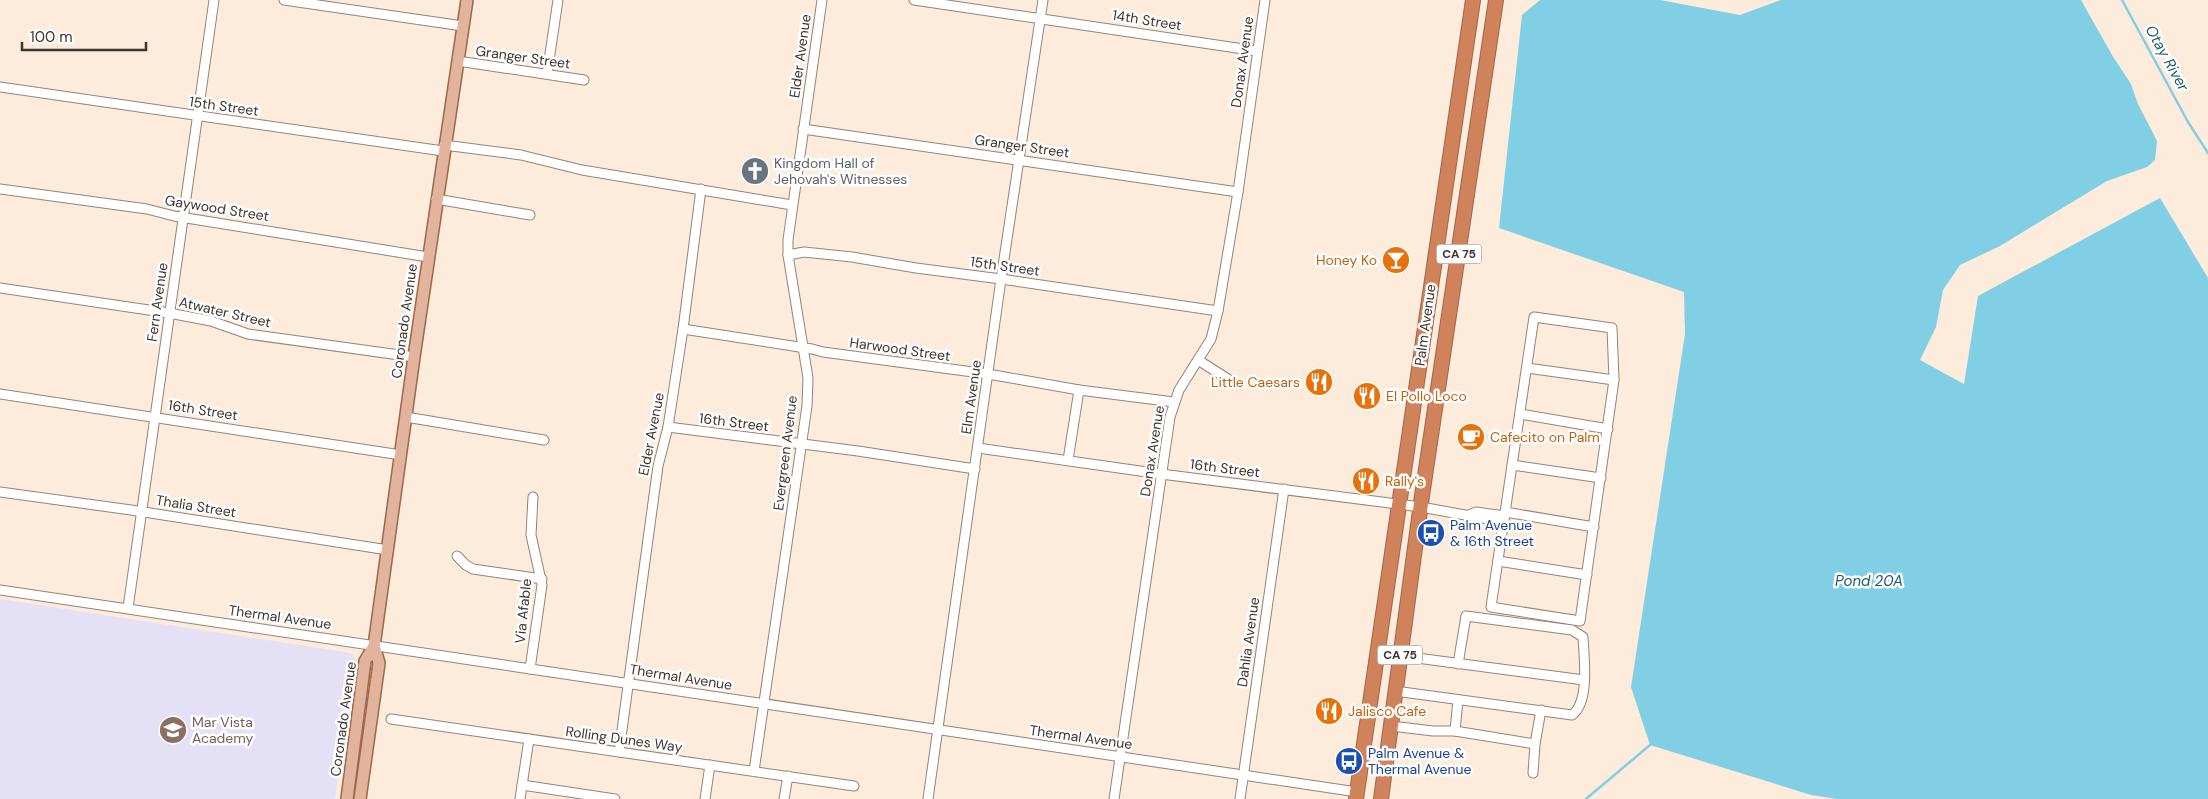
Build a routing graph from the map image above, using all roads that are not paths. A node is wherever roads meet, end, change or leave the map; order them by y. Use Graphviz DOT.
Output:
graph roads {
  1 [pos="214,0"];
  2 [pos="284,0"];
  3 [pos="466,0"];
  4 [pos="558,0"];
  5 [pos="822,0"];
  6 [pos="914,0"];
  7 [pos="1043,0"];
  8 [pos="1264,0"];
  9 [pos="1473,0"];
  10 [pos="1496,0"];
  11 [pos="1041,18"];
  12 [pos="463,26"];
  13 [pos="1257,51"];
  14 [pos="458,61"];
  15 [pos="547,74"];
  16 [pos="584,80"];
  17 [pos="0,87"];
  18 [pos="197,116"];
  19 [pos="803,129"];
  20 [pos="444,148"];
  21 [pos="1020,160"];
  22 [pos="0,189"];
  23 [pos="701,189"];
  24 [pos="1238,192"];
  25 [pos="436,199"];
  26 [pos="792,205"];
  27 [pos="530,215"];
  28 [pos="183,216"];
  29 [pos="788,255"];
  30 [pos="428,257"];
  31 [pos="1001,279"];
  32 [pos="0,288"];
  33 [pos="1218,311"];
  34 [pos="169,313"];
  35 [pos="683,330"];
  36 [pos="803,347"];
  37 [pos="414,357"];
  38 [pos="1198,360"];
  39 [pos="1527,368"];
  40 [pos="988,374"];
  41 [pos="1614,380"];
  42 [pos="1231,381"];
  43 [pos="1080,390"];
  44 [pos="0,394"];
  45 [pos="1174,402"];
  46 [pos="1520,414"];
  47 [pos="155,417"];
  48 [pos="406,417"];
  49 [pos="668,427"];
  50 [pos="1608,429"];
  51 [pos="544,440"];
  52 [pos="801,444"];
  53 [pos="978,448"];
  54 [pos="401,455"];
  55 [pos="1068,460"];
  56 [pos="1512,465"];
  57 [pos="975,469"];
  58 [pos="1161,474"];
  59 [pos="1601,478"];
  60 [pos="1284,489"];
  61 [pos="0,492"];
  62 [pos="533,497"];
  63 [pos="1398,504"];
  64 [pos="1421,507"];
  65 [pos="141,512"];
  66 [pos="1504,517"];
  67 [pos="1594,527"];
  68 [pos="388,550"];
  69 [pos="457,556"];
  70 [pos="1498,562"];
  71 [pos="1587,575"];
  72 [pos="542,579"];
  73 [pos="0,590"];
  74 [pos="128,608"];
  75 [pos="374,646"];
  76 [pos="1416,658"];
  77 [pos="1458,664"];
  78 [pos="530,669"];
  79 [pos="1584,680"];
  80 [pos="628,684"];
  81 [pos="1395,691"];
  82 [pos="1458,700"];
  83 [pos="764,704"];
  84 [pos="1541,710"];
  85 [pos="391,719"];
  86 [pos="1391,726"];
  87 [pos="938,730"];
  88 [pos="1455,731"];
  89 [pos="529,739"];
  90 [pos="1535,744"];
  91 [pos="619,752"];
  92 [pos="1121,757"];
  93 [pos="710,765"];
  94 [pos="754,772"];
  95 [pos="1532,773"];
  96 [pos="1243,775"];
  97 [pos="788,776"];
  98 [pos="522,785"];
  99 [pos="854,786"];
  100 [pos="1357,796"];
  101 [pos="346,799"];
  102 [pos="360,799"];
  103 [pos="520,799"];
  104 [pos="615,799"];
  105 [pos="705,799"];
  106 [pos="784,799"];
  107 [pos="928,799"];
  108 [pos="1114,799"];
  109 [pos="1240,799"];
  110 [pos="1381,799"];
  1 -- 18 [label="street, Fern Avenue"];
  2 -- 12 [label="street"];
  3 -- 12 [label="main road, Coronado Avenue"];
  4 -- 15 [label="street"];
  5 -- 19 [label="street, Elder Avenue"];
  6 -- 11 [label="street, 14th Street"];
  7 -- 11 [label="street, Elm Avenue"];
  8 -- 13 [label="street, Donax Avenue"];
  9 -- 63 [label="highway, Palm Avenue / CA 75"];
  10 -- 64 [label="highway, Palm Avenue / CA 75"];
  11 -- 13 [label="street, 14th Street"];
  11 -- 21 [label="street, Elm Avenue"];
  12 -- 14 [label="main road, Coronado Avenue"];
  13 -- 24 [label="street, Donax Avenue"];
  14 -- 15 [label="street, Granger Street"];
  14 -- 20 [label="main road, Coronado Avenue"];
  15 -- 16 [label="street, Granger Street"];
  17 -- 18 [label="street, 15th Street"];
  18 -- 20 [label="street, 15th Street"];
  18 -- 28 [label="street, Fern Avenue"];
  19 -- 21 [label="street, Granger Street"];
  19 -- 26 [label="street, Elder Avenue"];
  20 -- 23 [label="street, 15th Street"];
  20 -- 25 [label="main road, Coronado Avenue"];
  21 -- 24 [label="street, Granger Street"];
  21 -- 31 [label="street, Elm Avenue"];
  22 -- 28 [label="street, Gaywood Street"];
  23 -- 26 [label="street, 15th Street"];
  23 -- 35 [label="street, Elder Avenue"];
  24 -- 33 [label="street, Donax Avenue"];
  25 -- 27 [label="street"];
  25 -- 30 [label="main road, Coronado Avenue"];
  26 -- 29 [label="street, Evergreen Avenue"];
  28 -- 30 [label="street, Gaywood Street"];
  28 -- 34 [label="street, Fern Avenue"];
  29 -- 31 [label="street, 15th Street"];
  29 -- 36 [label="street, Evergreen Avenue"];
  30 -- 37 [label="main road, Coronado Avenue"];
  31 -- 33 [label="street, 15th Street"];
  31 -- 40 [label="street, Elm Avenue"];
  32 -- 34 [label="street, Atwater Street"];
  33 -- 38 [label="street, Donax Avenue"];
  34 -- 37 [label="street, Atwater Street"];
  34 -- 47 [label="street, Fern Avenue"];
  35 -- 36 [label="street, Harwood Street"];
  35 -- 49 [label="street, Elder Avenue"];
  36 -- 40 [label="street, Harwood Street"];
  36 -- 52 [label="street, Evergreen Avenue"];
  37 -- 48 [label="main road, Coronado Avenue"];
  38 -- 42 [label="street"];
  38 -- 45 [label="street, Donax Avenue"];
  39 -- 41 [label="street"];
  39 -- 41 [label="street"];
  39 -- 46 [label="street"];
  40 -- 43 [label="street, Harwood Street"];
  40 -- 53 [label="street, Elm Avenue"];
  41 -- 50 [label="street"];
  43 -- 45 [label="street, Harwood Street"];
  43 -- 55 [label="street"];
  44 -- 47 [label="street, 16th Street"];
  45 -- 58 [label="street, Donax Avenue"];
  46 -- 50 [label="street"];
  46 -- 56 [label="street"];
  47 -- 54 [label="street, 16th Street"];
  47 -- 65 [label="street, Fern Avenue"];
  48 -- 51 [label="street"];
  48 -- 54 [label="main road, Coronado Avenue"];
  49 -- 52 [label="street, 16th Street"];
  49 -- 80 [label="street, Elder Avenue"];
  50 -- 59 [label="street"];
  52 -- 57 [label="street, 16th Street"];
  52 -- 83 [label="street, Evergreen Avenue"];
  53 -- 55 [label="street, 16th Street"];
  53 -- 57 [label="street, Elm Avenue"];
  54 -- 68 [label="main road, Coronado Avenue"];
  55 -- 58 [label="street, 16th Street"];
  56 -- 59 [label="street"];
  56 -- 66 [label="street"];
  57 -- 87 [label="street, Elm Avenue"];
  58 -- 60 [label="street, 16th Street"];
  58 -- 92 [label="street, Donax Avenue"];
  59 -- 67 [label="street"];
  60 -- 63 [label="street, 16th Street"];
  60 -- 96 [label="street, Dahlia Avenue"];
  61 -- 65 [label="street, Thalia Street"];
  62 -- 72 [label="street, Via Afable"];
  63 -- 64 [label="street, 16th Street"];
  63 -- 100 [label="highway, Palm Avenue / CA 75"];
  64 -- 66 [label="street, 16th Street"];
  64 -- 81 [label="highway, Palm Avenue / CA 75"];
  65 -- 68 [label="street, Thalia Street"];
  65 -- 74 [label="street, Fern Avenue"];
  66 -- 67 [label="street, 16th Street"];
  66 -- 70 [label="street"];
  67 -- 71 [label="street"];
  68 -- 75 [label="main road, Coronado Avenue"];
  69 -- 72 [label="street"];
  70 -- 71 [label="street"];
  70 -- 71 [label="street"];
  72 -- 78 [label="street, Via Afable"];
  73 -- 74 [label="street, Thermal Avenue"];
  74 -- 75 [label="street, Thermal Avenue"];
  75 -- 78 [label="street, Thermal Avenue"];
  75 -- 101 [label="main road, Coronado Avenue"];
  75 -- 102 [label="main road, Coronado Avenue"];
  76 -- 77 [label="street"];
  77 -- 79 [label="street"];
  77 -- 79 [label="street"];
  78 -- 80 [label="street, Thermal Avenue"];
  79 -- 84 [label="street"];
  80 -- 83 [label="street, Thermal Avenue"];
  80 -- 91 [label="street, Elder Avenue"];
  81 -- 82 [label="street"];
  81 -- 86 [label="highway, Palm Avenue / CA 75"];
  82 -- 84 [label="street"];
  82 -- 88 [label="street"];
  83 -- 87 [label="street, Thermal Avenue"];
  83 -- 94 [label="street, Evergreen Avenue"];
  84 -- 90 [label="street"];
  85 -- 89 [label="street, Rolling Dunes Way"];
  86 -- 88 [label="street"];
  86 -- 110 [label="highway, Palm Avenue / CA 75"];
  87 -- 92 [label="street, Thermal Avenue"];
  87 -- 107 [label="street, Elm Avenue"];
  88 -- 90 [label="street"];
  89 -- 91 [label="street, Rolling Dunes Way"];
  89 -- 98 [label="street"];
  90 -- 95 [label="street"];
  91 -- 93 [label="street, Rolling Dunes Way"];
  92 -- 96 [label="street, Thermal Avenue"];
  92 -- 108 [label="street, Donax Avenue"];
  93 -- 94 [label="street, Rolling Dunes Way"];
  93 -- 105 [label="street"];
  94 -- 97 [label="street, Rolling Dunes Way"];
  96 -- 100 [label="street, Thermal Avenue"];
  96 -- 109 [label="street, Dahlia Avenue"];
  97 -- 99 [label="street, Rolling Dunes Way"];
  97 -- 106 [label="street"];
  98 -- 103 [label="street"];
  98 -- 104 [label="street"];
}
